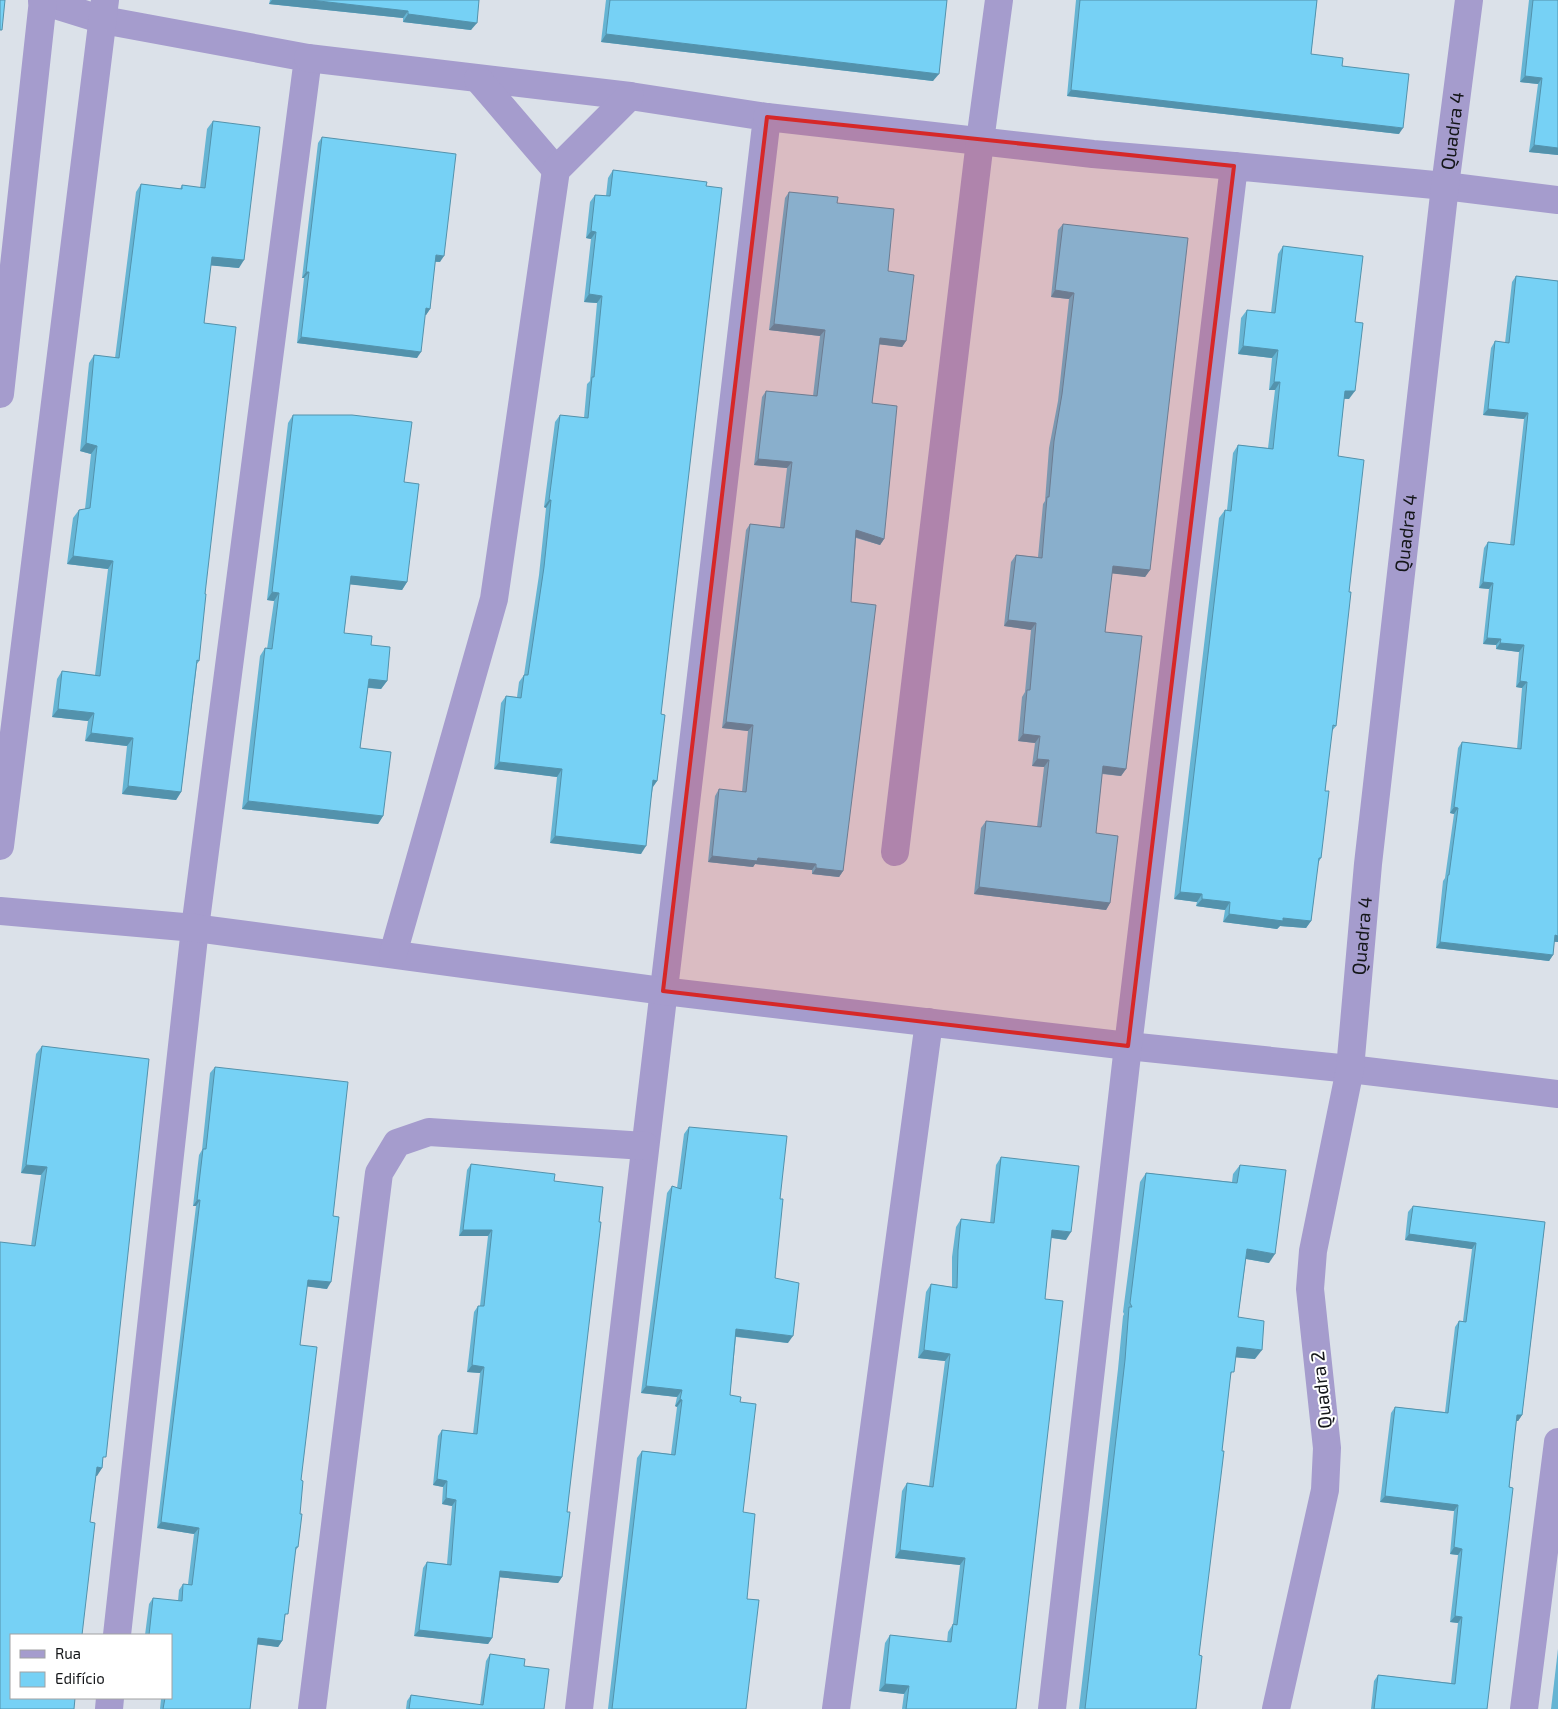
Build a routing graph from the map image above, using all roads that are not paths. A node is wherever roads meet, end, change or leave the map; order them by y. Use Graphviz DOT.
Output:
graph roads {
  1 [pos="42,0"];
  2 [pos="999,0"];
  3 [pos="1469,0"];
  4 [pos="104,10"];
  5 [pos="308,58"];
  6 [pos="478,79"];
  7 [pos="630,96"];
  8 [pos="767,117"];
  9 [pos="980,141"];
  10 [pos="1234,166"];
  11 [pos="556,170"];
  12 [pos="1445,186"];
  13 [pos="1558,200"];
  14 [pos="0,394"];
  15 [pos="0,846"];
  16 [pos="895,852"];
  17 [pos="0,911"];
  18 [pos="195,928"];
  19 [pos="393,954"];
  20 [pos="664,990"];
  21 [pos="929,1022"];
  22 [pos="1128,1046"];
  23 [pos="1350,1069"];
  24 [pos="1558,1094"];
  25 [pos="645,1146"];
  26 [pos="1558,1442"];
  27 [pos="117,1634"];
  28 [pos="312,1709"];
  29 [pos="579,1709"];
  30 [pos="836,1709"];
  31 [pos="1052,1709"];
  32 [pos="1276,1709"];
  33 [pos="1524,1709"];
  1 -- 4 [label="street"];
  1 -- 14 [label="street"];
  2 -- 9 [label="street"];
  3 -- 12 [label="street, Quadra 4"];
  4 -- 5 [label="street"];
  4 -- 15 [label="street"];
  5 -- 6 [label="street"];
  5 -- 18 [label="street"];
  6 -- 7 [label="street"];
  6 -- 11 [label="street"];
  7 -- 8 [label="street"];
  7 -- 11 [label="street"];
  8 -- 9 [label="street"];
  8 -- 20 [label="street"];
  9 -- 10 [label="street"];
  9 -- 16 [label="street"];
  10 -- 12 [label="street"];
  10 -- 22 [label="street"];
  11 -- 19 [label="street"];
  12 -- 13 [label="street"];
  12 -- 23 [label="street, Quadra 4"];
  17 -- 18 [label="street"];
  18 -- 19 [label="street"];
  18 -- 27 [label="street"];
  19 -- 20 [label="street"];
  20 -- 21 [label="street"];
  20 -- 25 [label="street"];
  21 -- 22 [label="street"];
  21 -- 30 [label="street"];
  22 -- 23 [label="street"];
  22 -- 31 [label="street"];
  23 -- 24 [label="street"];
  23 -- 32 [label="street, Quadra 2"];
  25 -- 28 [label="street"];
  25 -- 29 [label="street"];
  26 -- 33 [label="street"];
}
